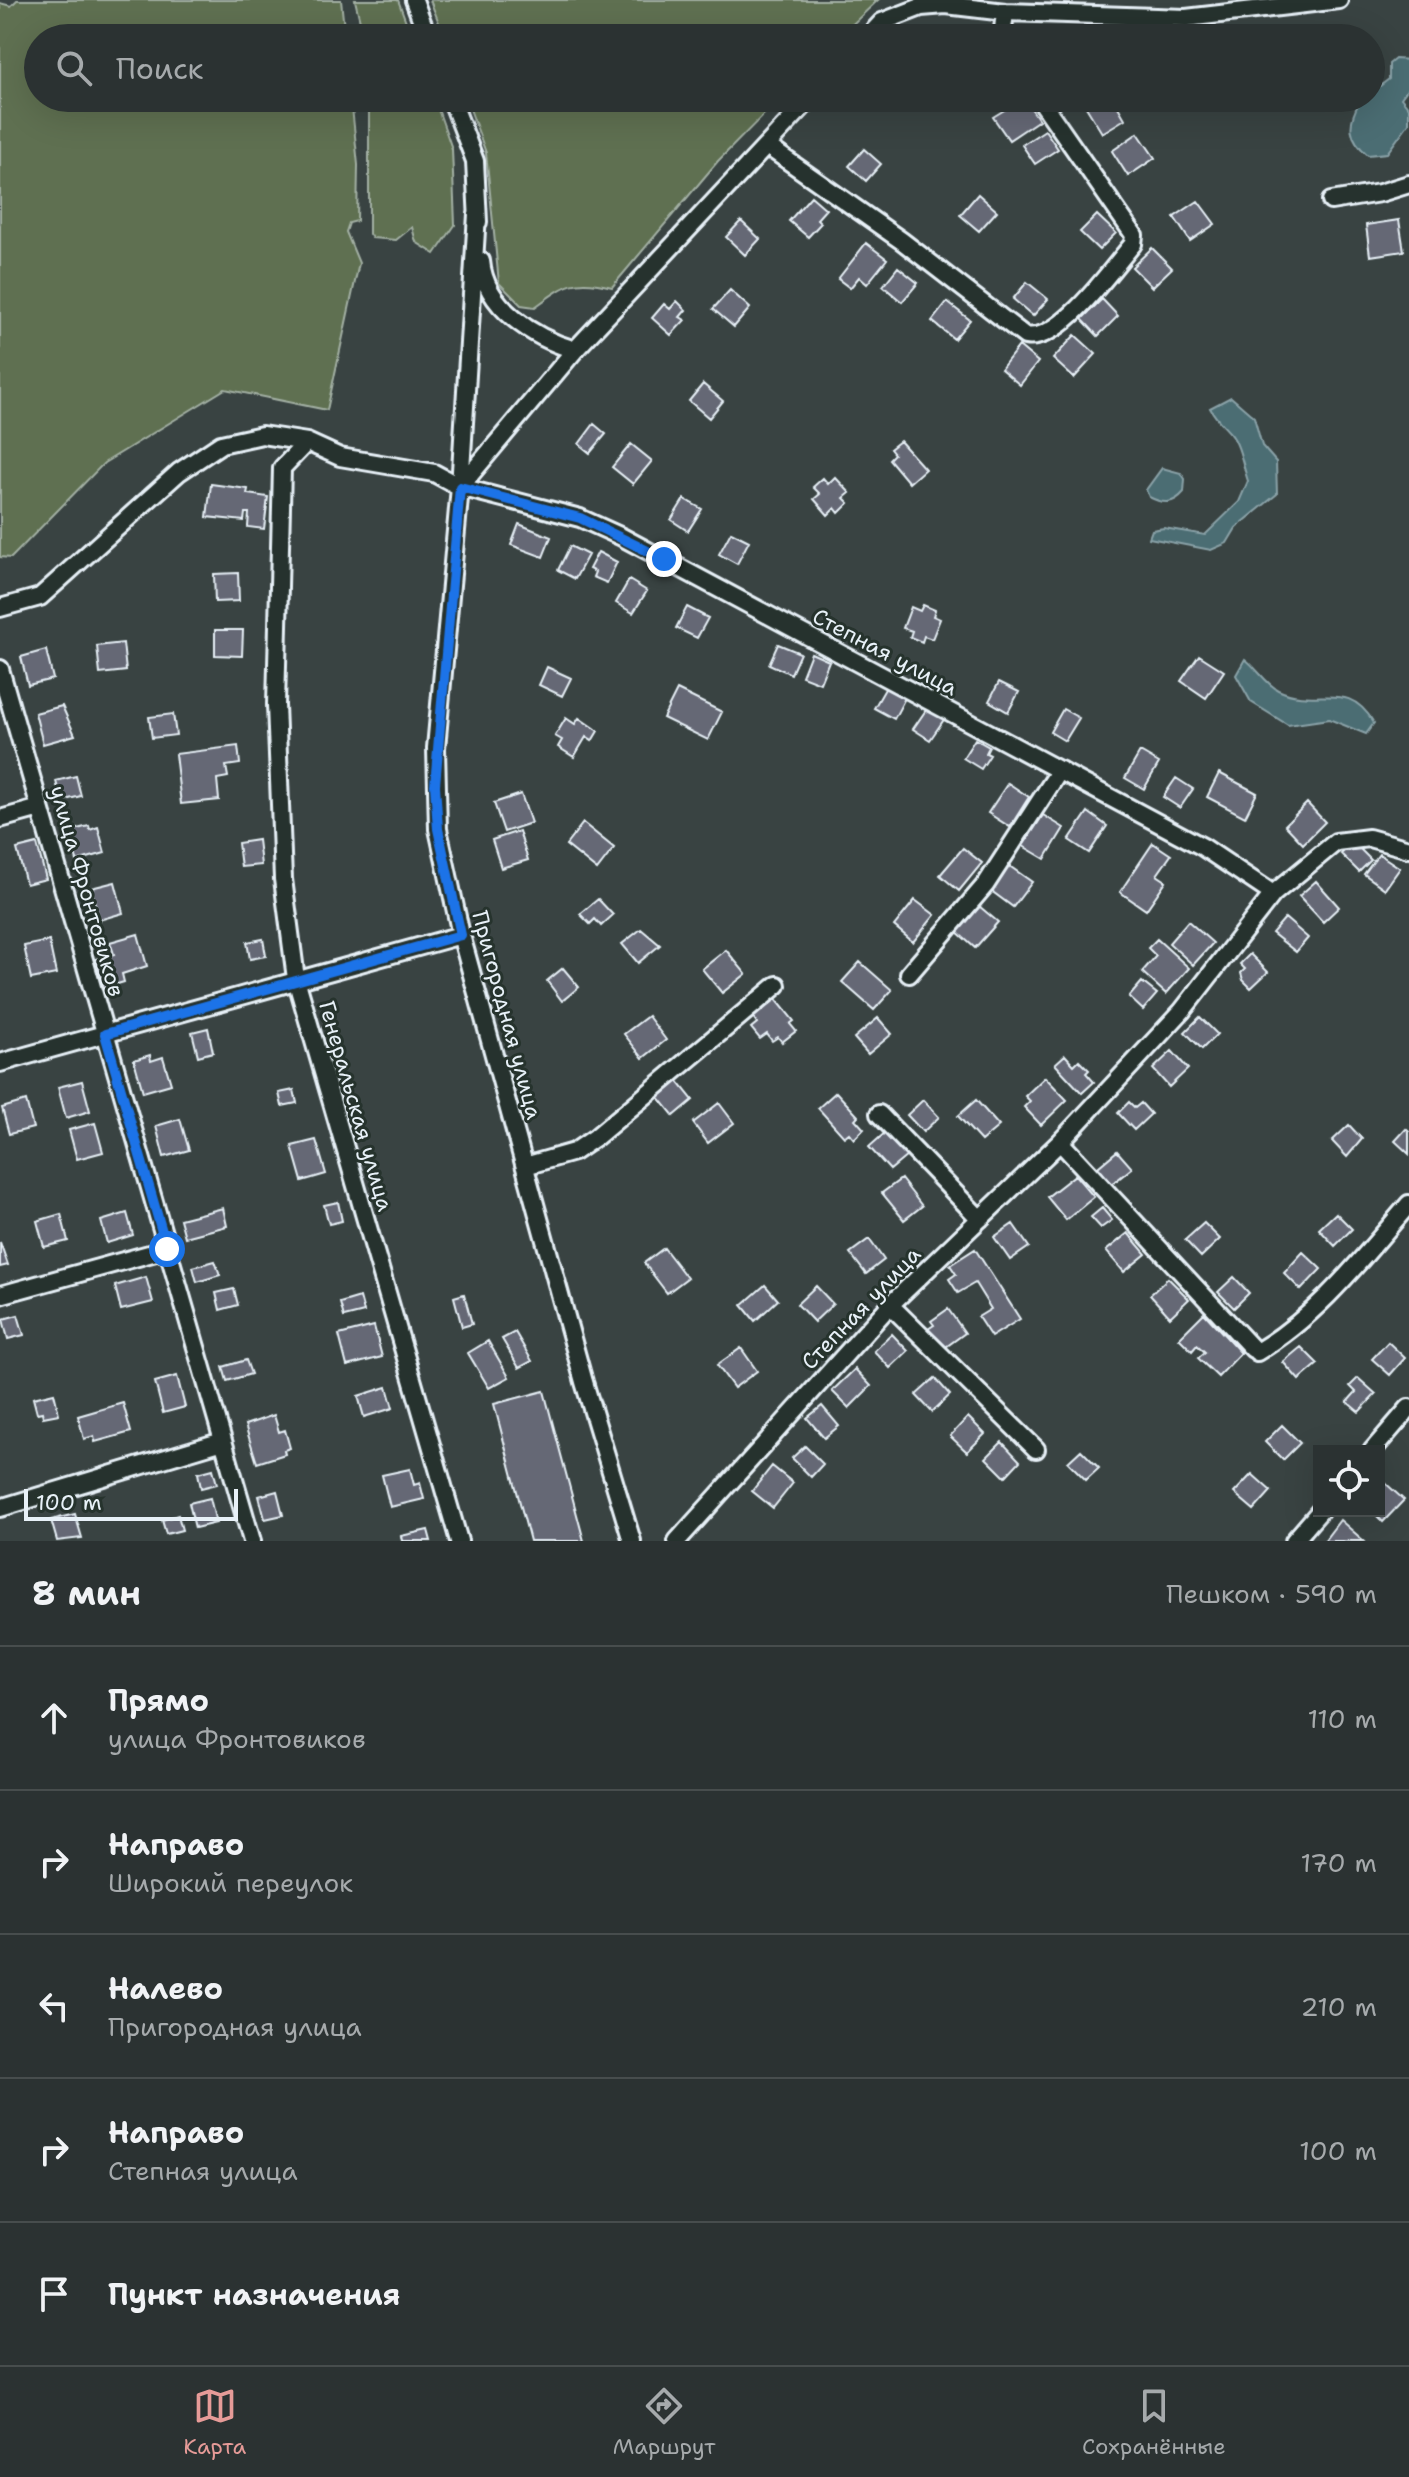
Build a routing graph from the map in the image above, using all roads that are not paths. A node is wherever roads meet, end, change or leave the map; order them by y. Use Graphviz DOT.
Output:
graph roads {
  1 [pos="414,0"];
  2 [pos="1339,0"];
  3 [pos="1005,12"];
  4 [pos="423,24"];
  5 [pos="880,24"];
  6 [pos="1004,24"];
  7 [pos="456,112"];
  8 [pos="798,112"];
  9 [pos="1049,112"];
  10 [pos="767,146"];
  11 [pos="1409,184"];
  12 [pos="1331,201"];
  13 [pos="477,214"];
  14 [pos="575,350"];
  15 [pos="307,442"];
  16 [pos="460,487"];
  17 [pos="0,608"];
  18 [pos="0,669"];
  19 [pos="1060,770"];
  20 [pos="40,808"];
  21 [pos="0,819"];
  22 [pos="1409,849"];
  23 [pos="1273,894"];
  24 [pos="461,935"];
  25 [pos="909,974"];
  26 [pos="296,979"];
  27 [pos="777,985"];
  28 [pos="105,1034"];
  29 [pos="0,1063"];
  30 [pos="879,1114"];
  31 [pos="1060,1142"];
  32 [pos="525,1166"];
  33 [pos="1409,1204"];
  34 [pos="980,1219"];
  35 [pos="167,1249"];
  36 [pos="0,1295"];
  37 [pos="890,1305"];
  38 [pos="1409,1408"];
  39 [pos="223,1441"];
  40 [pos="1377,1445"];
  41 [pos="1036,1449"];
  42 [pos="0,1508"];
  43 [pos="1315,1517"];
  44 [pos="252,1541"];
  45 [pos="459,1541"];
  46 [pos="632,1541"];
  47 [pos="677,1541"];
  48 [pos="1294,1541"];
  1 -- 4 [label="street"];
  2 -- 3 [label="street"];
  3 -- 5 [label="street"];
  3 -- 6 [label="street"];
  7 -- 13 [label="street"];
  8 -- 10 [label="street"];
  9 -- 10 [label="street"];
  10 -- 14 [label="street"];
  11 -- 12 [label="street"];
  13 -- 14 [label="street"];
  13 -- 16 [label="street, Пригородная улица"];
  14 -- 16 [label="street"];
  15 -- 16 [label="street, Степная улица"];
  15 -- 17 [label="street, Степная улица"];
  15 -- 26 [label="street, Генеральская улица"];
  16 -- 19 [label="street, Степная улица"];
  16 -- 24 [label="street, Пригородная улица"];
  18 -- 20 [label="street, улица Фронтовиков"];
  19 -- 23 [label="street, Степная улица"];
  19 -- 25 [label="street"];
  20 -- 21 [label="street"];
  20 -- 28 [label="street, улица Фронтовиков"];
  22 -- 23 [label="street, Степная улица"];
  23 -- 31 [label="street, Степная улица"];
  24 -- 26 [label="street"];
  24 -- 32 [label="street, Пригородная улица"];
  26 -- 28 [label="street"];
  26 -- 45 [label="street, Генеральская улица"];
  27 -- 32 [label="street"];
  28 -- 29 [label="street"];
  28 -- 35 [label="street, улица Фронтовиков"];
  30 -- 34 [label="street"];
  31 -- 33 [label="street"];
  31 -- 34 [label="street, Степная улица"];
  32 -- 46 [label="street, Пригородная улица"];
  34 -- 37 [label="street, Степная улица"];
  35 -- 36 [label="street"];
  35 -- 39 [label="street, улица Фронтовиков"];
  37 -- 41 [label="street"];
  37 -- 47 [label="street, Степная улица"];
  38 -- 40 [label="street"];
  39 -- 42 [label="street"];
  39 -- 44 [label="street, улица Фронтовиков"];
  43 -- 48 [label="street"];
}
